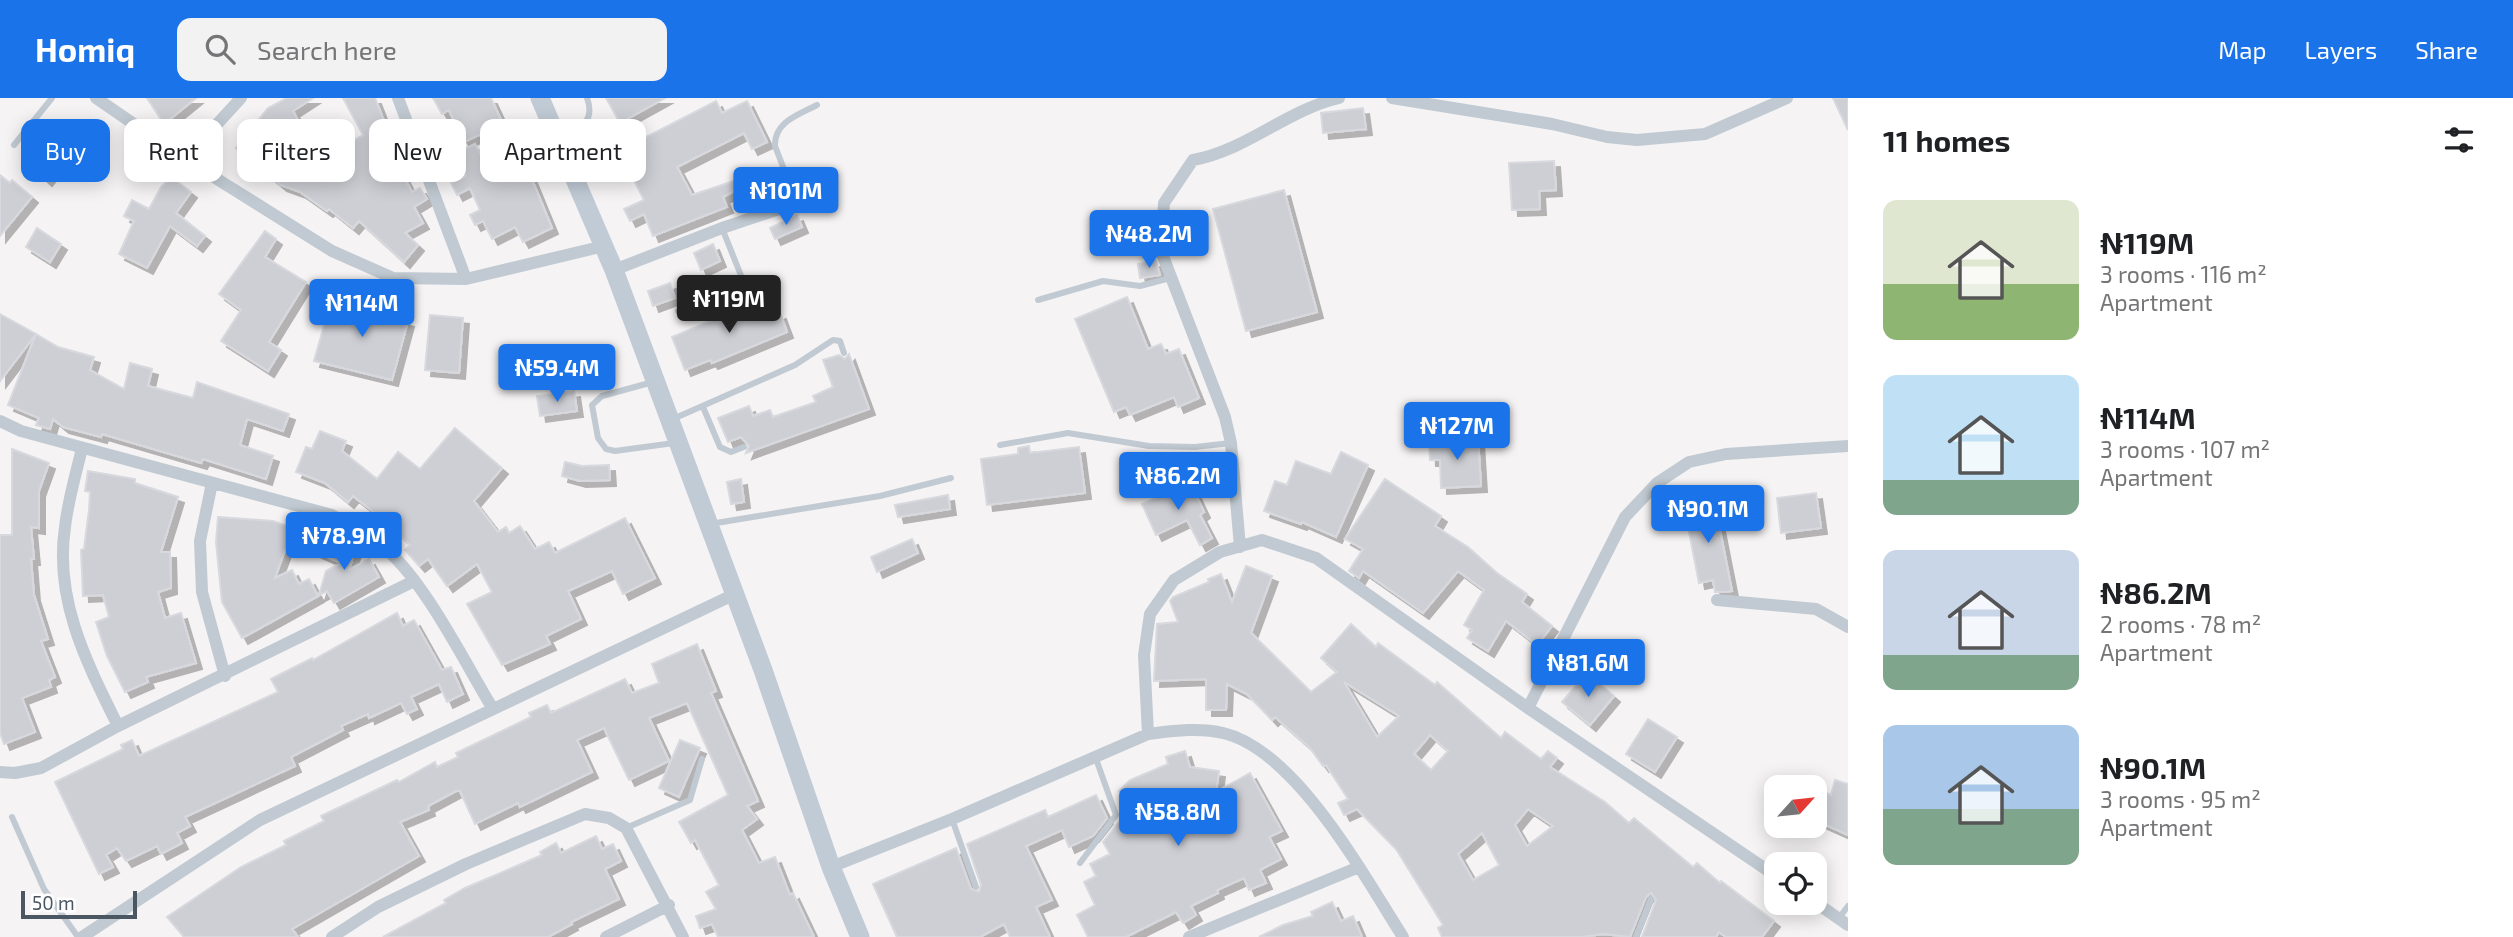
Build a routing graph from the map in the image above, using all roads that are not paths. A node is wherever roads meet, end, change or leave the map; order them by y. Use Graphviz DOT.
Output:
graph roads {
  1 [pos="52,98"];
  2 [pos="96,98"];
  3 [pos="240,98"];
  4 [pos="398,98"];
  5 [pos="540,98"];
  6 [pos="587,98"];
  7 [pos="1339,98"];
  8 [pos="1392,98"];
  9 [pos="1787,98"];
  10 [pos="817,105"];
  11 [pos="127,119"];
  12 [pos="221,119"];
  13 [pos="550,119"];
  14 [pos="588,119"];
  15 [pos="14,145"];
  16 [pos="222,182"];
  17 [pos="578,182"];
  18 [pos="797,203"];
  19 [pos="722,228"];
  20 [pos="604,246"];
  21 [pos="614,270"];
  22 [pos="1170,278"];
  23 [pos="466,279"];
  24 [pos="1038,300"];
  25 [pos="678,311"];
  26 [pos="844,353"];
  27 [pos="655,382"];
  28 [pos="703,407"];
  29 [pos="0,421"];
  30 [pos="668,421"];
  31 [pos="676,442"];
  32 [pos="1231,443"];
  33 [pos="1000,444"];
  34 [pos="1848,446"];
  35 [pos="744,447"];
  36 [pos="82,448"];
  37 [pos="951,478"];
  38 [pos="212,484"];
  39 [pos="708,525"];
  40 [pos="1240,547"];
  41 [pos="414,580"];
  42 [pos="735,594"];
  43 [pos="1717,600"];
  44 [pos="1848,627"];
  45 [pos="225,676"];
  46 [pos="1528,708"];
  47 [pos="493,709"];
  48 [pos="118,726"];
  49 [pos="1148,734"];
  50 [pos="1096,756"];
  51 [pos="702,759"];
  52 [pos="0,772"];
  53 [pos="12,817"];
  54 [pos="952,819"];
  55 [pos="626,828"];
  56 [pos="1080,863"];
  57 [pos="831,867"];
  58 [pos="1359,867"];
  59 [pos="1764,868"];
  60 [pos="976,887"];
  61 [pos="1651,899"];
  62 [pos="669,905"];
  63 [pos="1848,906"];
  64 [pos="1827,911"];
  65 [pos="1843,922"];
  66 [pos="80,937"];
  67 [pos="332,937"];
  68 [pos="606,937"];
  69 [pos="683,937"];
  70 [pos="860,937"];
  71 [pos="1189,937"];
  72 [pos="1403,937"];
  73 [pos="1636,937"];
  1 -- 15 [label="lane"];
  2 -- 11 [label="street"];
  3 -- 12 [label="street"];
  4 -- 23 [label="street"];
  5 -- 13 [label="main road"];
  6 -- 14 [label="lane"];
  7 -- 22 [label="street"];
  8 -- 9 [label="street"];
  10 -- 18 [label="lane"];
  16 -- 23 [label="street"];
  17 -- 20 [label="main road"];
  18 -- 19 [label="street"];
  19 -- 21 [label="street"];
  19 -- 25 [label="lane"];
  20 -- 21 [label="main road"];
  20 -- 23 [label="street"];
  21 -- 27 [label="main road"];
  22 -- 24 [label="lane"];
  22 -- 32 [label="street"];
  26 -- 28 [label="lane"];
  27 -- 30 [label="main road"];
  27 -- 31 [label="lane"];
  28 -- 30 [label="lane"];
  28 -- 35 [label="lane"];
  29 -- 36 [label="street"];
  30 -- 31 [label="main road"];
  31 -- 39 [label="main road"];
  32 -- 33 [label="lane"];
  32 -- 40 [label="street"];
  34 -- 46 [label="street"];
  36 -- 38 [label="street"];
  36 -- 48 [label="street"];
  37 -- 39 [label="lane"];
  38 -- 41 [label="street"];
  38 -- 45 [label="street"];
  39 -- 42 [label="main road"];
  40 -- 46 [label="street"];
  40 -- 49 [label="street"];
  41 -- 45 [label="street"];
  41 -- 47 [label="street"];
  42 -- 47 [label="street"];
  42 -- 57 [label="main road"];
  43 -- 44 [label="street"];
  45 -- 48 [label="street"];
  46 -- 59 [label="street"];
  47 -- 66 [label="street"];
  48 -- 52 [label="street"];
  49 -- 50 [label="street"];
  49 -- 58 [label="street"];
  50 -- 54 [label="street"];
  50 -- 56 [label="lane"];
  51 -- 55 [label="lane"];
  53 -- 66 [label="lane"];
  54 -- 57 [label="street"];
  54 -- 60 [label="lane"];
  55 -- 62 [label="street"];
  55 -- 67 [label="street"];
  57 -- 70 [label="main road"];
  58 -- 71 [label="street"];
  58 -- 72 [label="street"];
  61 -- 73 [label="lane"];
  62 -- 68 [label="street"];
  62 -- 69 [label="street"];
  63 -- 65 [label="lane"];
  64 -- 65 [label="street"];
}
